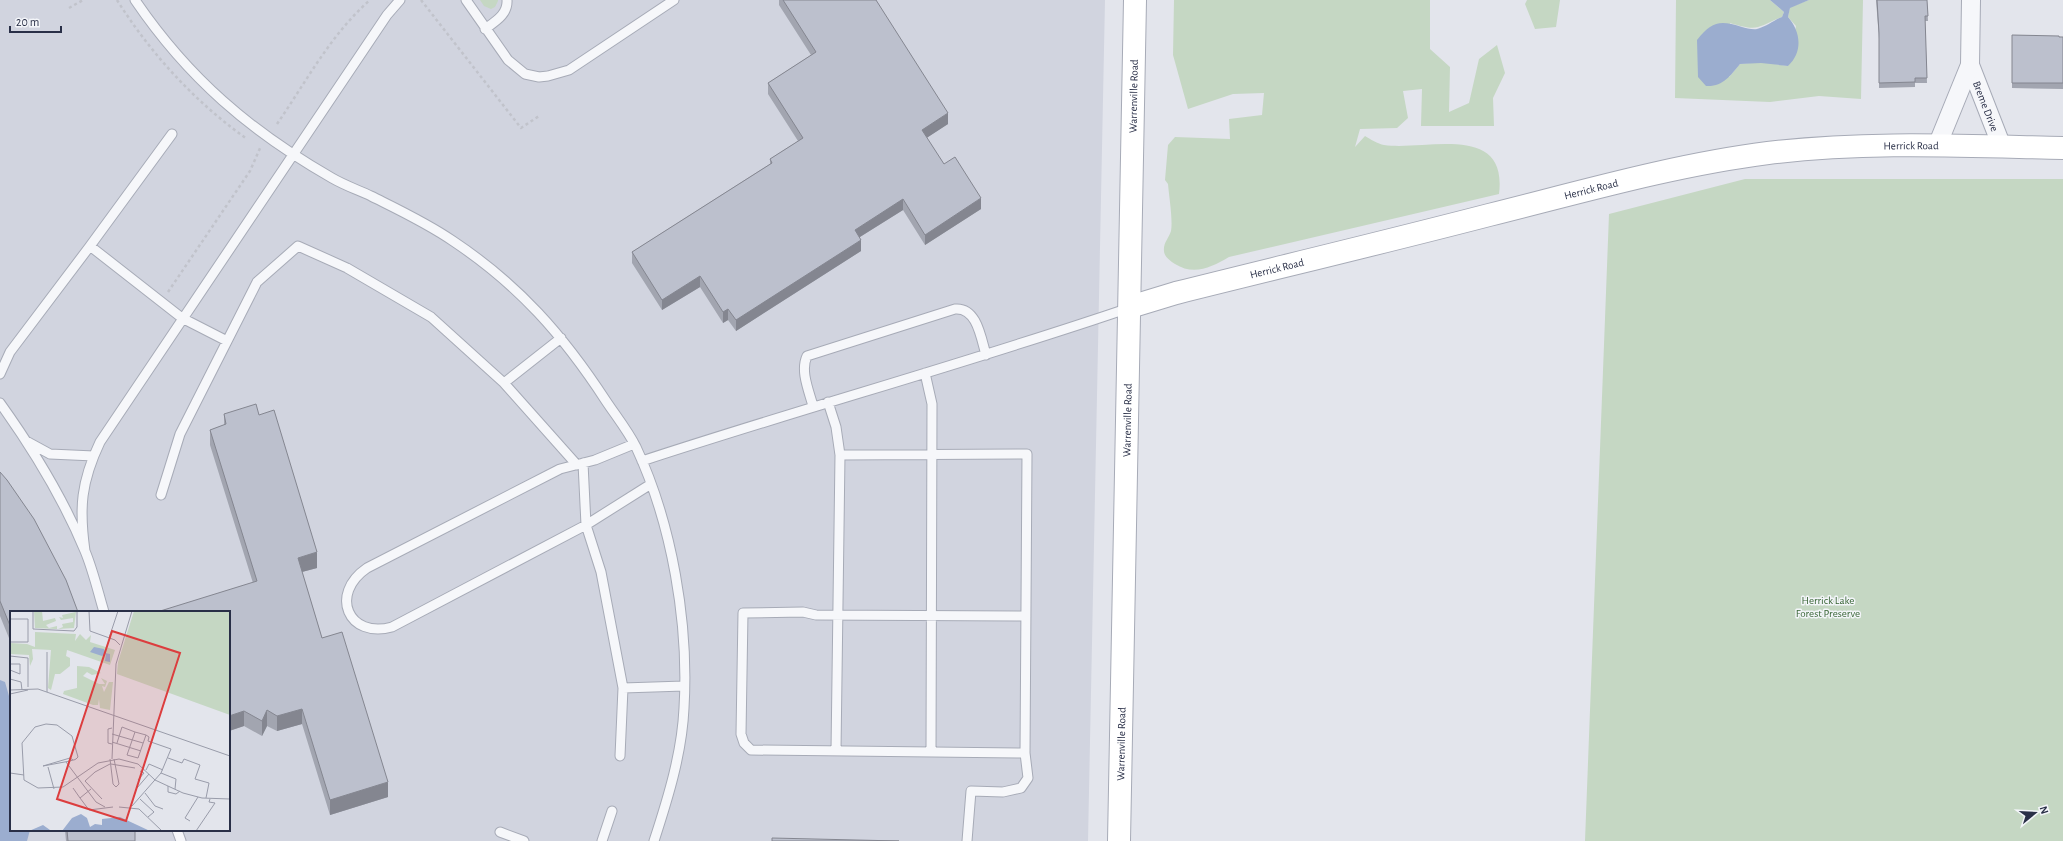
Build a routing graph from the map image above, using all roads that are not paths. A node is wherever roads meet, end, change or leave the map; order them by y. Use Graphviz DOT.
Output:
graph roads {
  1 [pos="135,0"];
  2 [pos="400,0"];
  3 [pos="466,0"];
  4 [pos="507,0"];
  5 [pos="674,0"];
  6 [pos="1135,0"];
  7 [pos="1971,0"];
  8 [pos="485,29"];
  9 [pos="1970,65"];
  10 [pos="172,134"];
  11 [pos="1937,146"];
  12 [pos="2002,147"];
  13 [pos="2063,148"];
  14 [pos="294,154"];
  15 [pos="90,246"];
  16 [pos="1130,307"];
  17 [pos="182,318"];
  18 [pos="561,338"];
  19 [pos="227,341"];
  20 [pos="986,355"];
  21 [pos="925,373"];
  22 [pos="0,374"];
  23 [pos="504,383"];
  24 [pos="828,402"];
  25 [pos="0,403"];
  26 [pos="813,406"];
  27 [pos="28,442"];
  28 [pos="634,444"];
  29 [pos="932,454"];
  30 [pos="840,455"];
  31 [pos="94,456"];
  32 [pos="642,461"];
  33 [pos="580,464"];
  34 [pos="651,484"];
  35 [pos="161,495"];
  36 [pos="586,525"];
  37 [pos="85,551"];
  38 [pos="104,611"];
  39 [pos="838,615"];
  40 [pos="931,616"];
  41 [pos="1026,616"];
  42 [pos="684,686"];
  43 [pos="624,688"];
  44 [pos="836,751"];
  45 [pos="930,752"];
  46 [pos="1025,753"];
  47 [pos="620,756"];
  48 [pos="612,811"];
  49 [pos="177,831"];
  50 [pos="500,832"];
  51 [pos="181,841"];
  52 [pos="524,841"];
  53 [pos="602,841"];
  54 [pos="654,841"];
  55 [pos="967,841"];
  56 [pos="1119,841"];
  1 -- 14 [label="lane"];
  2 -- 14 [label="lane"];
  3 -- 8 [label="lane"];
  4 -- 8 [label="lane"];
  5 -- 8 [label="lane"];
  6 -- 16 [label="street, Warrenville Road"];
  7 -- 9 [label="street, Breme Drive"];
  9 -- 11 [label="street, Breme Drive"];
  9 -- 12 [label="street, Breme Drive"];
  10 -- 15 [label="lane"];
  11 -- 12 [label="street, Herrick Road"];
  11 -- 16 [label="street, Herrick Road"];
  12 -- 13 [label="street, Herrick Road"];
  14 -- 17 [label="lane"];
  14 -- 18 [label="lane"];
  15 -- 17 [label="lane"];
  15 -- 22 [label="lane"];
  16 -- 20 [label="lane"];
  16 -- 56 [label="street, Warrenville Road"];
  17 -- 19 [label="lane"];
  17 -- 31 [label="lane"];
  18 -- 23 [label="lane"];
  18 -- 28 [label="lane"];
  19 -- 23 [label="lane"];
  19 -- 35 [label="lane"];
  20 -- 21 [label="lane"];
  20 -- 26 [label="lane"];
  21 -- 24 [label="lane"];
  21 -- 29 [label="lane"];
  23 -- 33 [label="lane"];
  24 -- 26 [label="lane"];
  24 -- 30 [label="lane"];
  25 -- 27 [label="lane"];
  26 -- 32 [label="lane"];
  27 -- 31 [label="lane"];
  27 -- 37 [label="lane"];
  28 -- 32 [label="lane"];
  28 -- 33 [label="lane"];
  29 -- 30 [label="lane"];
  29 -- 40 [label="lane"];
  29 -- 41 [label="lane"];
  30 -- 39 [label="lane"];
  31 -- 37 [label="lane"];
  32 -- 34 [label="lane"];
  33 -- 36 [label="lane"];
  33 -- 36 [label="lane"];
  34 -- 36 [label="lane"];
  34 -- 42 [label="lane"];
  36 -- 43 [label="lane"];
  37 -- 38 [label="lane"];
  39 -- 40 [label="lane"];
  39 -- 44 [label="lane"];
  39 -- 44 [label="lane"];
  40 -- 41 [label="lane"];
  40 -- 45 [label="lane"];
  41 -- 46 [label="lane"];
  42 -- 43 [label="lane"];
  42 -- 54 [label="lane"];
  43 -- 47 [label="lane"];
  44 -- 45 [label="lane"];
  45 -- 46 [label="lane"];
  46 -- 55 [label="lane"];
  48 -- 53 [label="lane"];
  49 -- 51 [label="lane"];
  50 -- 52 [label="lane"];
}
